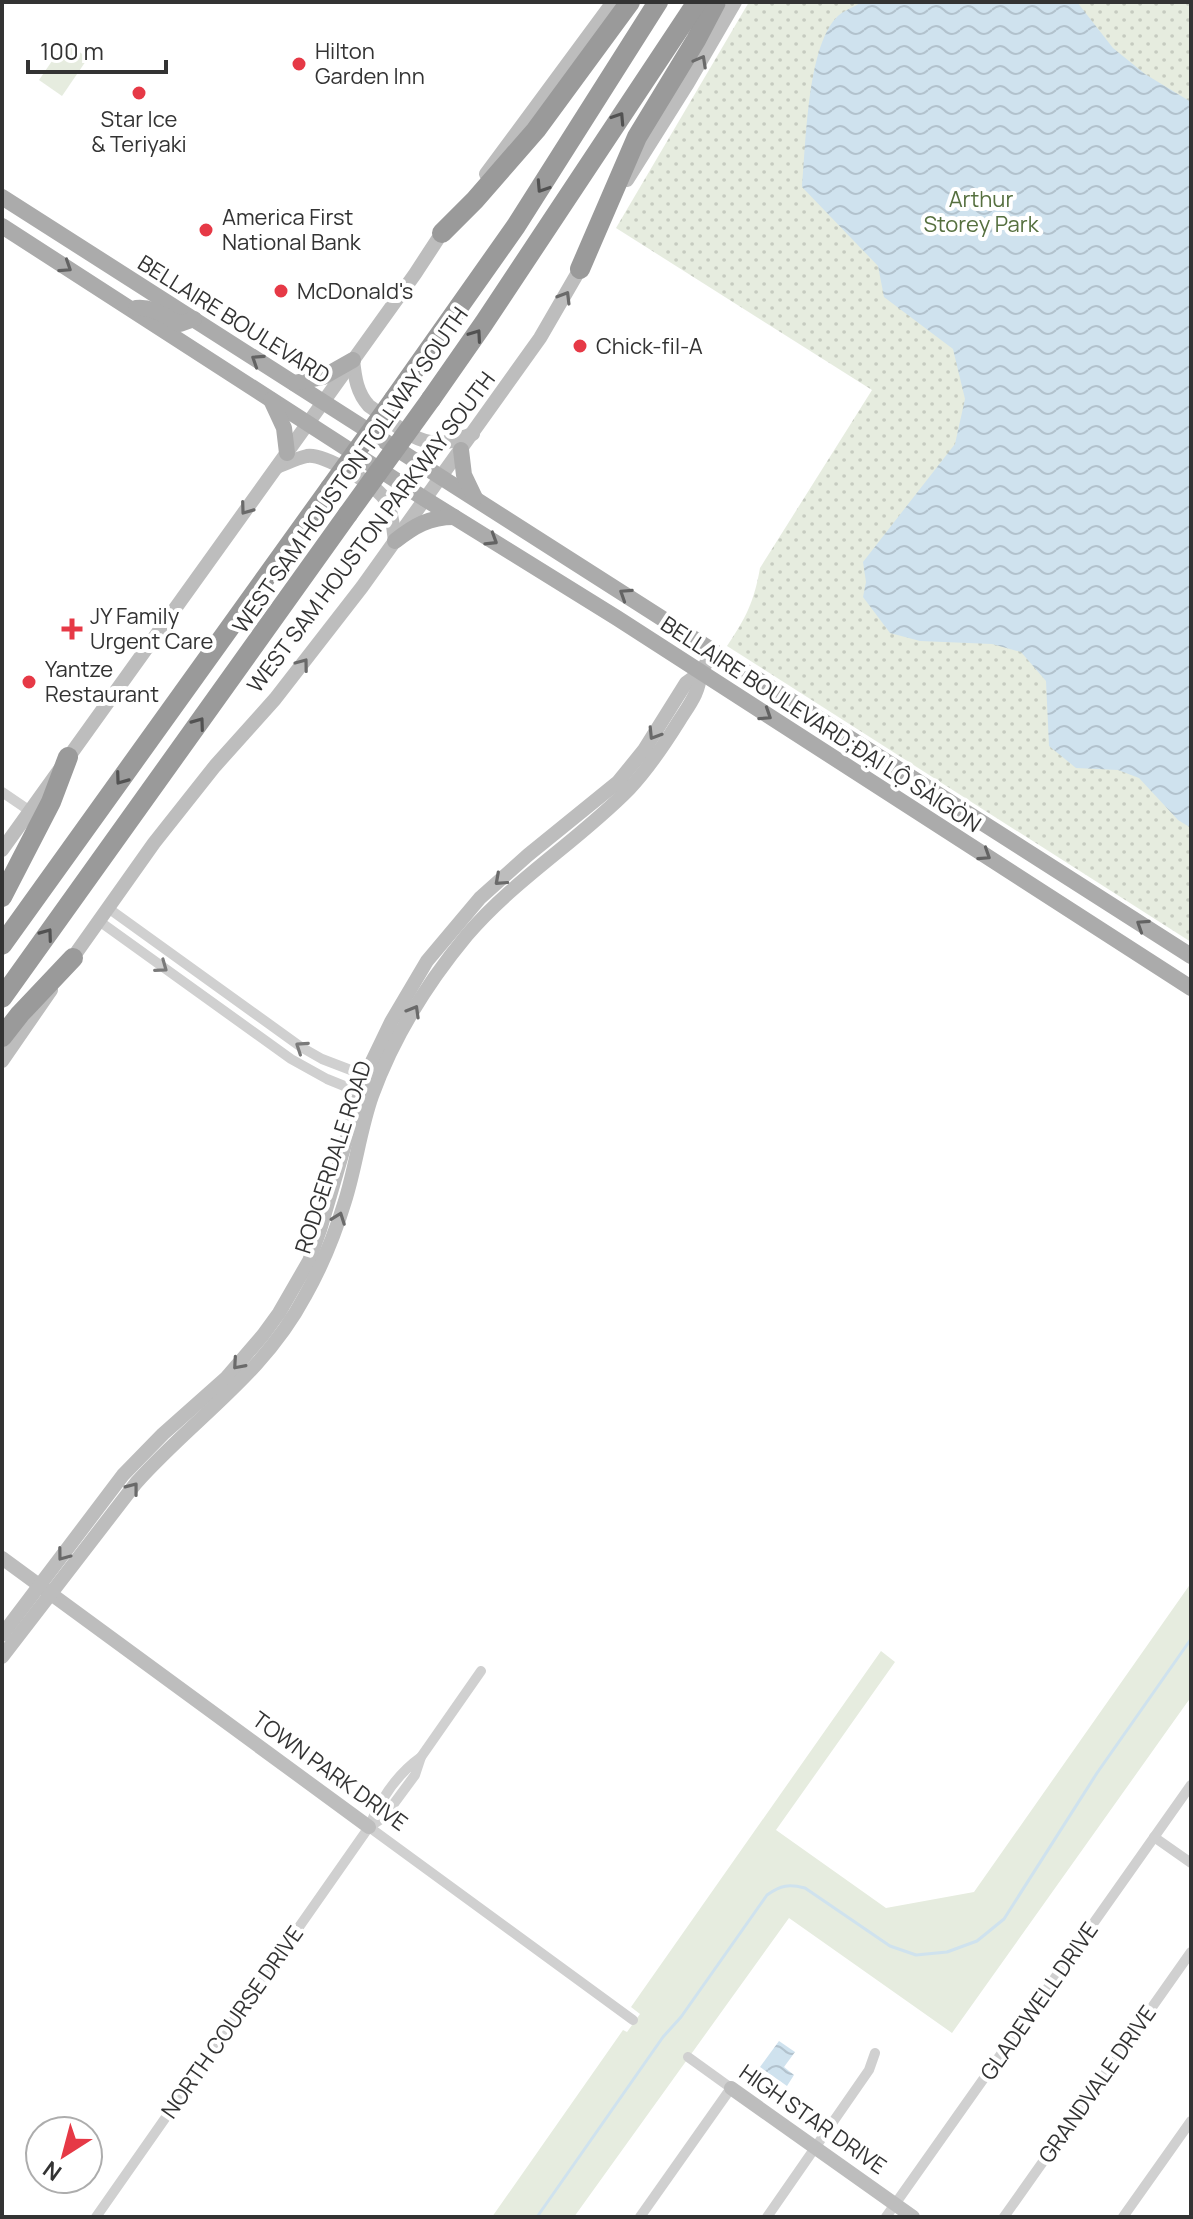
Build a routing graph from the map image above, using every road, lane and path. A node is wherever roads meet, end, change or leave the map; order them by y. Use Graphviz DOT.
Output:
graph roads {
  1 [pos="613,2"];
  2 [pos="630,2"];
  3 [pos="658,2"];
  4 [pos="697,2"];
  5 [pos="716,2"];
  6 [pos="735,2"];
  7 [pos="3,203"];
  8 [pos="2,226"];
  9 [pos="442,233"];
  10 [pos="580,269"];
  11 [pos="131,309"];
  12 [pos="194,319"];
  13 [pos="353,360"];
  14 [pos="294,383"];
  15 [pos="270,399"];
  16 [pos="323,402"];
  17 [pos="308,423"];
  18 [pos="473,434"];
  19 [pos="461,450"];
  20 [pos="282,460"];
  21 [pos="441,477"];
  22 [pos="425,499"];
  23 [pos="476,499"];
  24 [pos="454,517"];
  25 [pos="395,541"];
  26 [pos="714,651"];
  27 [pos="700,673"];
  28 [pos="68,757"];
  29 [pos="2,792"];
  30 [pos="30,811"];
  31 [pos="2,850"];
  32 [pos="1055,869"];
  33 [pos="1040,891"];
  34 [pos="2,897"];
  35 [pos="108,908"];
  36 [pos="99,921"];
  37 [pos="2,945"];
  38 [pos="1191,956"];
  39 [pos="73,958"];
  40 [pos="1191,988"];
  41 [pos="2,998"];
  42 [pos="243,1006"];
  43 [pos="234,1019"];
  44 [pos="2,1037"];
  45 [pos="2,1061"];
  46 [pos="372,1078"];
  47 [pos="365,1094"];
  48 [pos="2,1558"];
  49 [pos="45,1590"];
  50 [pos="2,1635"];
  51 [pos="2,1657"];
  52 [pos="481,1671"];
  53 [pos="1191,1785"];
  54 [pos="369,1827"];
  55 [pos="1154,1837"];
  56 [pos="1191,1863"];
  57 [pos="1191,1952"];
  58 [pos="633,2020"];
  59 [pos="875,2053"];
  60 [pos="688,2057"];
  61 [pos="731,2088"];
  62 [pos="1191,2121"];
  63 [pos="815,2148"];
  64 [pos="891,2211"];
  65 [pos="96,2217"];
  66 [pos="640,2217"];
  67 [pos="767,2217"];
  68 [pos="913,2217"];
  69 [pos="1004,2217"];
  70 [pos="1123,2217"];
  1 -- 9 [label="main road"];
  2 -- 9 [label="highway"];
  3 -- 37 [label="highway, WEST SAM HOUSTON TOLLWAY SOUTH, one-way, bridge"];
  41 -- 4 [label="highway, WEST SAM HOUSTON TOLLWAY SOUTH, one-way, bridge"];
  5 -- 10 [label="highway"];
  10 -- 6 [label="main road, WEST SAM HOUSTON PARKWAY SOUTH, one-way"];
  7 -- 12 [label="main road, BELLAIRE BOULEVARD"];
  8 -- 11 [label="main road, BELLAIRE BOULEVARD, one-way"];
  9 -- 13 [label="main road"];
  18 -- 10 [label="main road, WEST SAM HOUSTON PARKWAY SOUTH, one-way"];
  11 -- 12 [label="main road"];
  11 -- 15 [label="main road, BELLAIRE BOULEVARD"];
  14 -- 12 [label="main road, BELLAIRE BOULEVARD, one-way"];
  13 -- 14 [label="main road"];
  13 -- 16 [label="main road"];
  13 -- 18 [label="main road"];
  14 -- 16 [label="main road, BELLAIRE BOULEVARD"];
  15 -- 17 [label="main road, BELLAIRE BOULEVARD"];
  15 -- 20 [label="main road"];
  16 -- 17 [label="main road"];
  16 -- 21 [label="main road, BELLAIRE BOULEVARD"];
  17 -- 20 [label="main road"];
  17 -- 22 [label="main road, BELLAIRE BOULEVARD"];
  18 -- 19 [label="main road, WEST SAM HOUSTON PARKWAY SOUTH"];
  19 -- 21 [label="main road, WEST SAM HOUSTON PARKWAY SOUTH"];
  19 -- 23 [label="main road"];
  20 -- 25 [label="main road"];
  20 -- 28 [label="main road, one-way"];
  21 -- 22 [label="main road, WEST SAM HOUSTON PARKWAY SOUTH"];
  21 -- 23 [label="main road, BELLAIRE BOULEVARD;ĐẠI LỘ SÀIGÒN"];
  22 -- 24 [label="main road, BELLAIRE BOULEVARD;ĐẠI LỘ SÀIGÒN"];
  22 -- 25 [label="main road, WEST SAM HOUSTON PARKWAY SOUTH"];
  26 -- 23 [label="main road, BELLAIRE BOULEVARD;ĐẠI LỘ SÀIGÒN, one-way"];
  24 -- 25 [label="main road"];
  24 -- 27 [label="main road, BELLAIRE BOULEVARD;ĐẠI LỘ SÀIGÒN, one-way"];
  35 -- 25 [label="main road, WEST SAM HOUSTON PARKWAY SOUTH, one-way"];
  26 -- 27 [label="main road, RODGERDALE ROAD"];
  26 -- 32 [label="main road, BELLAIRE BOULEVARD;ĐẠI LỘ SÀIGÒN"];
  27 -- 33 [label="main road, BELLAIRE BOULEVARD;ĐẠI LỘ SÀIGÒN, one-way"];
  27 -- 46 [label="main road, RODGERDALE ROAD"];
  28 -- 30 [label="main road"];
  28 -- 34 [label="highway"];
  29 -- 30 [label="street"];
  30 -- 31 [label="main road"];
  32 -- 33 [label="main road"];
  38 -- 32 [label="main road, BELLAIRE BOULEVARD;ĐẠI LỘ SÀIGÒN, one-way"];
  33 -- 40 [label="main road, BELLAIRE BOULEVARD;ĐẠI LỘ SÀIGÒN"];
  35 -- 36 [label="main road, WEST SAM HOUSTON PARKWAY SOUTH"];
  35 -- 42 [label="street"];
  36 -- 39 [label="main road, WEST SAM HOUSTON PARKWAY SOUTH"];
  36 -- 43 [label="street, one-way"];
  39 -- 44 [label="highway"];
  39 -- 45 [label="main road, WEST SAM HOUSTON PARKWAY SOUTH"];
  42 -- 43 [label="street"];
  46 -- 42 [label="street, one-way"];
  43 -- 47 [label="street"];
  46 -- 47 [label="main road, RODGERDALE ROAD"];
  47 -- 49 [label="main road, RODGERDALE ROAD"];
  48 -- 49 [label="main road, TOWN PARK DRIVE"];
  49 -- 50 [label="main road, RODGERDALE ROAD"];
  49 -- 51 [label="main road, RODGERDALE ROAD"];
  49 -- 54 [label="main road, TOWN PARK DRIVE"];
  52 -- 54 [label="street, NORTH COURSE DRIVE"];
  53 -- 55 [label="street, GLADEWELL DRIVE"];
  54 -- 58 [label="street, TOWN PARK DRIVE"];
  54 -- 65 [label="street, NORTH COURSE DRIVE"];
  55 -- 56 [label="street"];
  55 -- 64 [label="street, GLADEWELL DRIVE"];
  57 -- 69 [label="street, GRANDVALE DRIVE"];
  59 -- 63 [label="street"];
  60 -- 61 [label="street, HIGH STAR DRIVE"];
  61 -- 63 [label="main road, HIGH STAR DRIVE"];
  61 -- 66 [label="street"];
  62 -- 70 [label="street"];
  63 -- 64 [label="main road, HIGH STAR DRIVE"];
  63 -- 67 [label="street"];
  64 -- 68 [label="main road, HIGH STAR DRIVE"];
}
